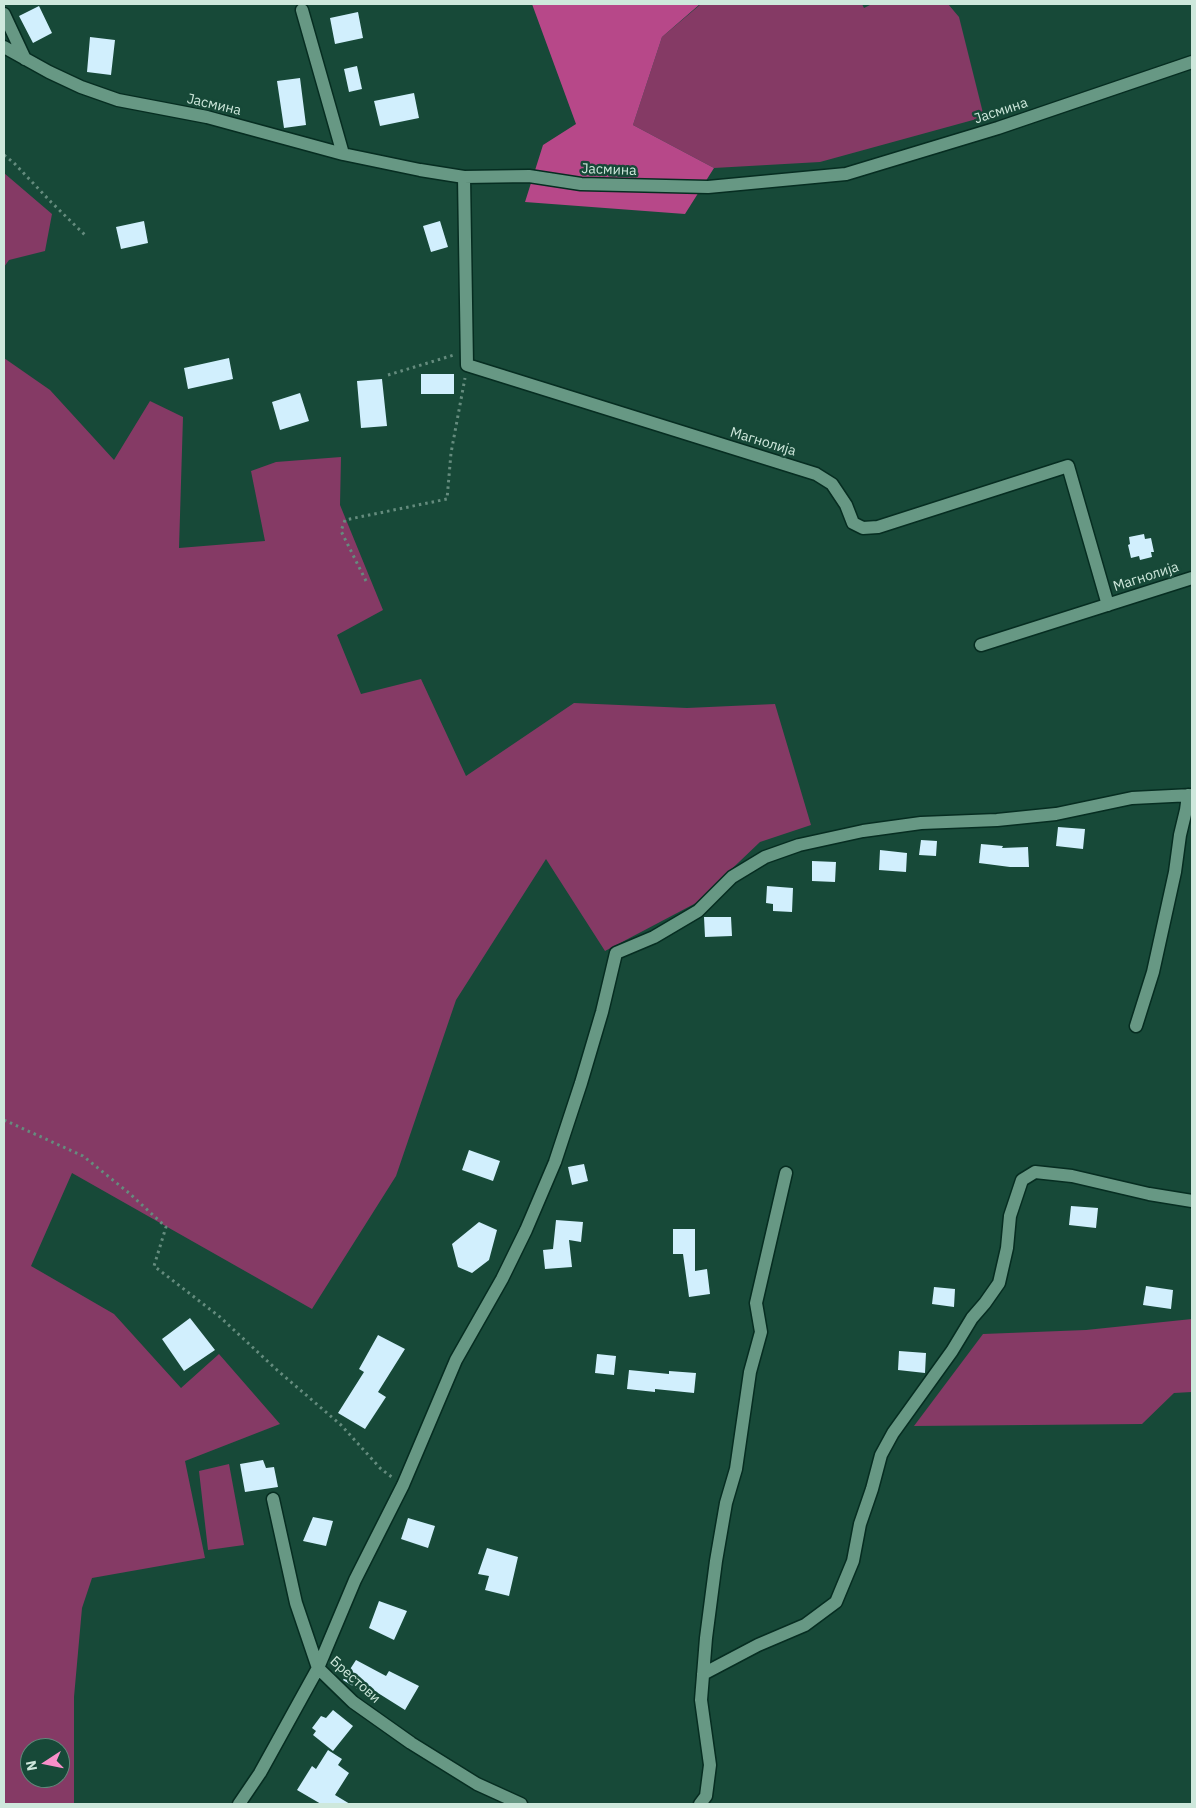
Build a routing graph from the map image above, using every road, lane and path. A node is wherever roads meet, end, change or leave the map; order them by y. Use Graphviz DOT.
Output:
graph roads {
  1 [pos="302,10"];
  2 [pos="4,14"];
  3 [pos="4,47"];
  4 [pos="25,59"];
  5 [pos="1192,62"];
  6 [pos="343,154"];
  7 [pos="4,155"];
  8 [pos="464,177"];
  9 [pos="85,235"];
  10 [pos="467,351"];
  11 [pos="467,365"];
  12 [pos="388,375"];
  13 [pos="1192,578"];
  14 [pos="366,581"];
  15 [pos="1108,605"];
  16 [pos="981,645"];
  17 [pos="1190,795"];
  18 [pos="1136,1026"];
  19 [pos="4,1120"];
  20 [pos="786,1173"];
  21 [pos="1192,1200"];
  22 [pos="403,1485"];
  23 [pos="273,1498"];
  24 [pos="318,1668"];
  25 [pos="703,1674"];
  26 [pos="239,1804"];
  27 [pos="521,1804"];
  28 [pos="700,1804"];
  1 -- 6 [label="street"];
  2 -- 4 [label="street"];
  3 -- 4 [label="street, Јасмина"];
  4 -- 6 [label="street, Јасмина"];
  5 -- 8 [label="street, Јасмина"];
  6 -- 8 [label="street, Јасмина"];
  7 -- 9 [label="path"];
  8 -- 10 [label="street"];
  10 -- 11 [label="street"];
  10 -- 12 [label="path"];
  11 -- 14 [label="path"];
  11 -- 15 [label="street, Магнолија"];
  13 -- 15 [label="street, Магнолија"];
  15 -- 16 [label="street, Магнолија"];
  17 -- 18 [label="street"];
  17 -- 22 [label="street"];
  19 -- 22 [label="path"];
  20 -- 25 [label="street"];
  21 -- 25 [label="street"];
  22 -- 24 [label="street"];
  23 -- 24 [label="street, Брестови"];
  24 -- 26 [label="street"];
  24 -- 27 [label="street, Брестови"];
  25 -- 28 [label="street"];
}
